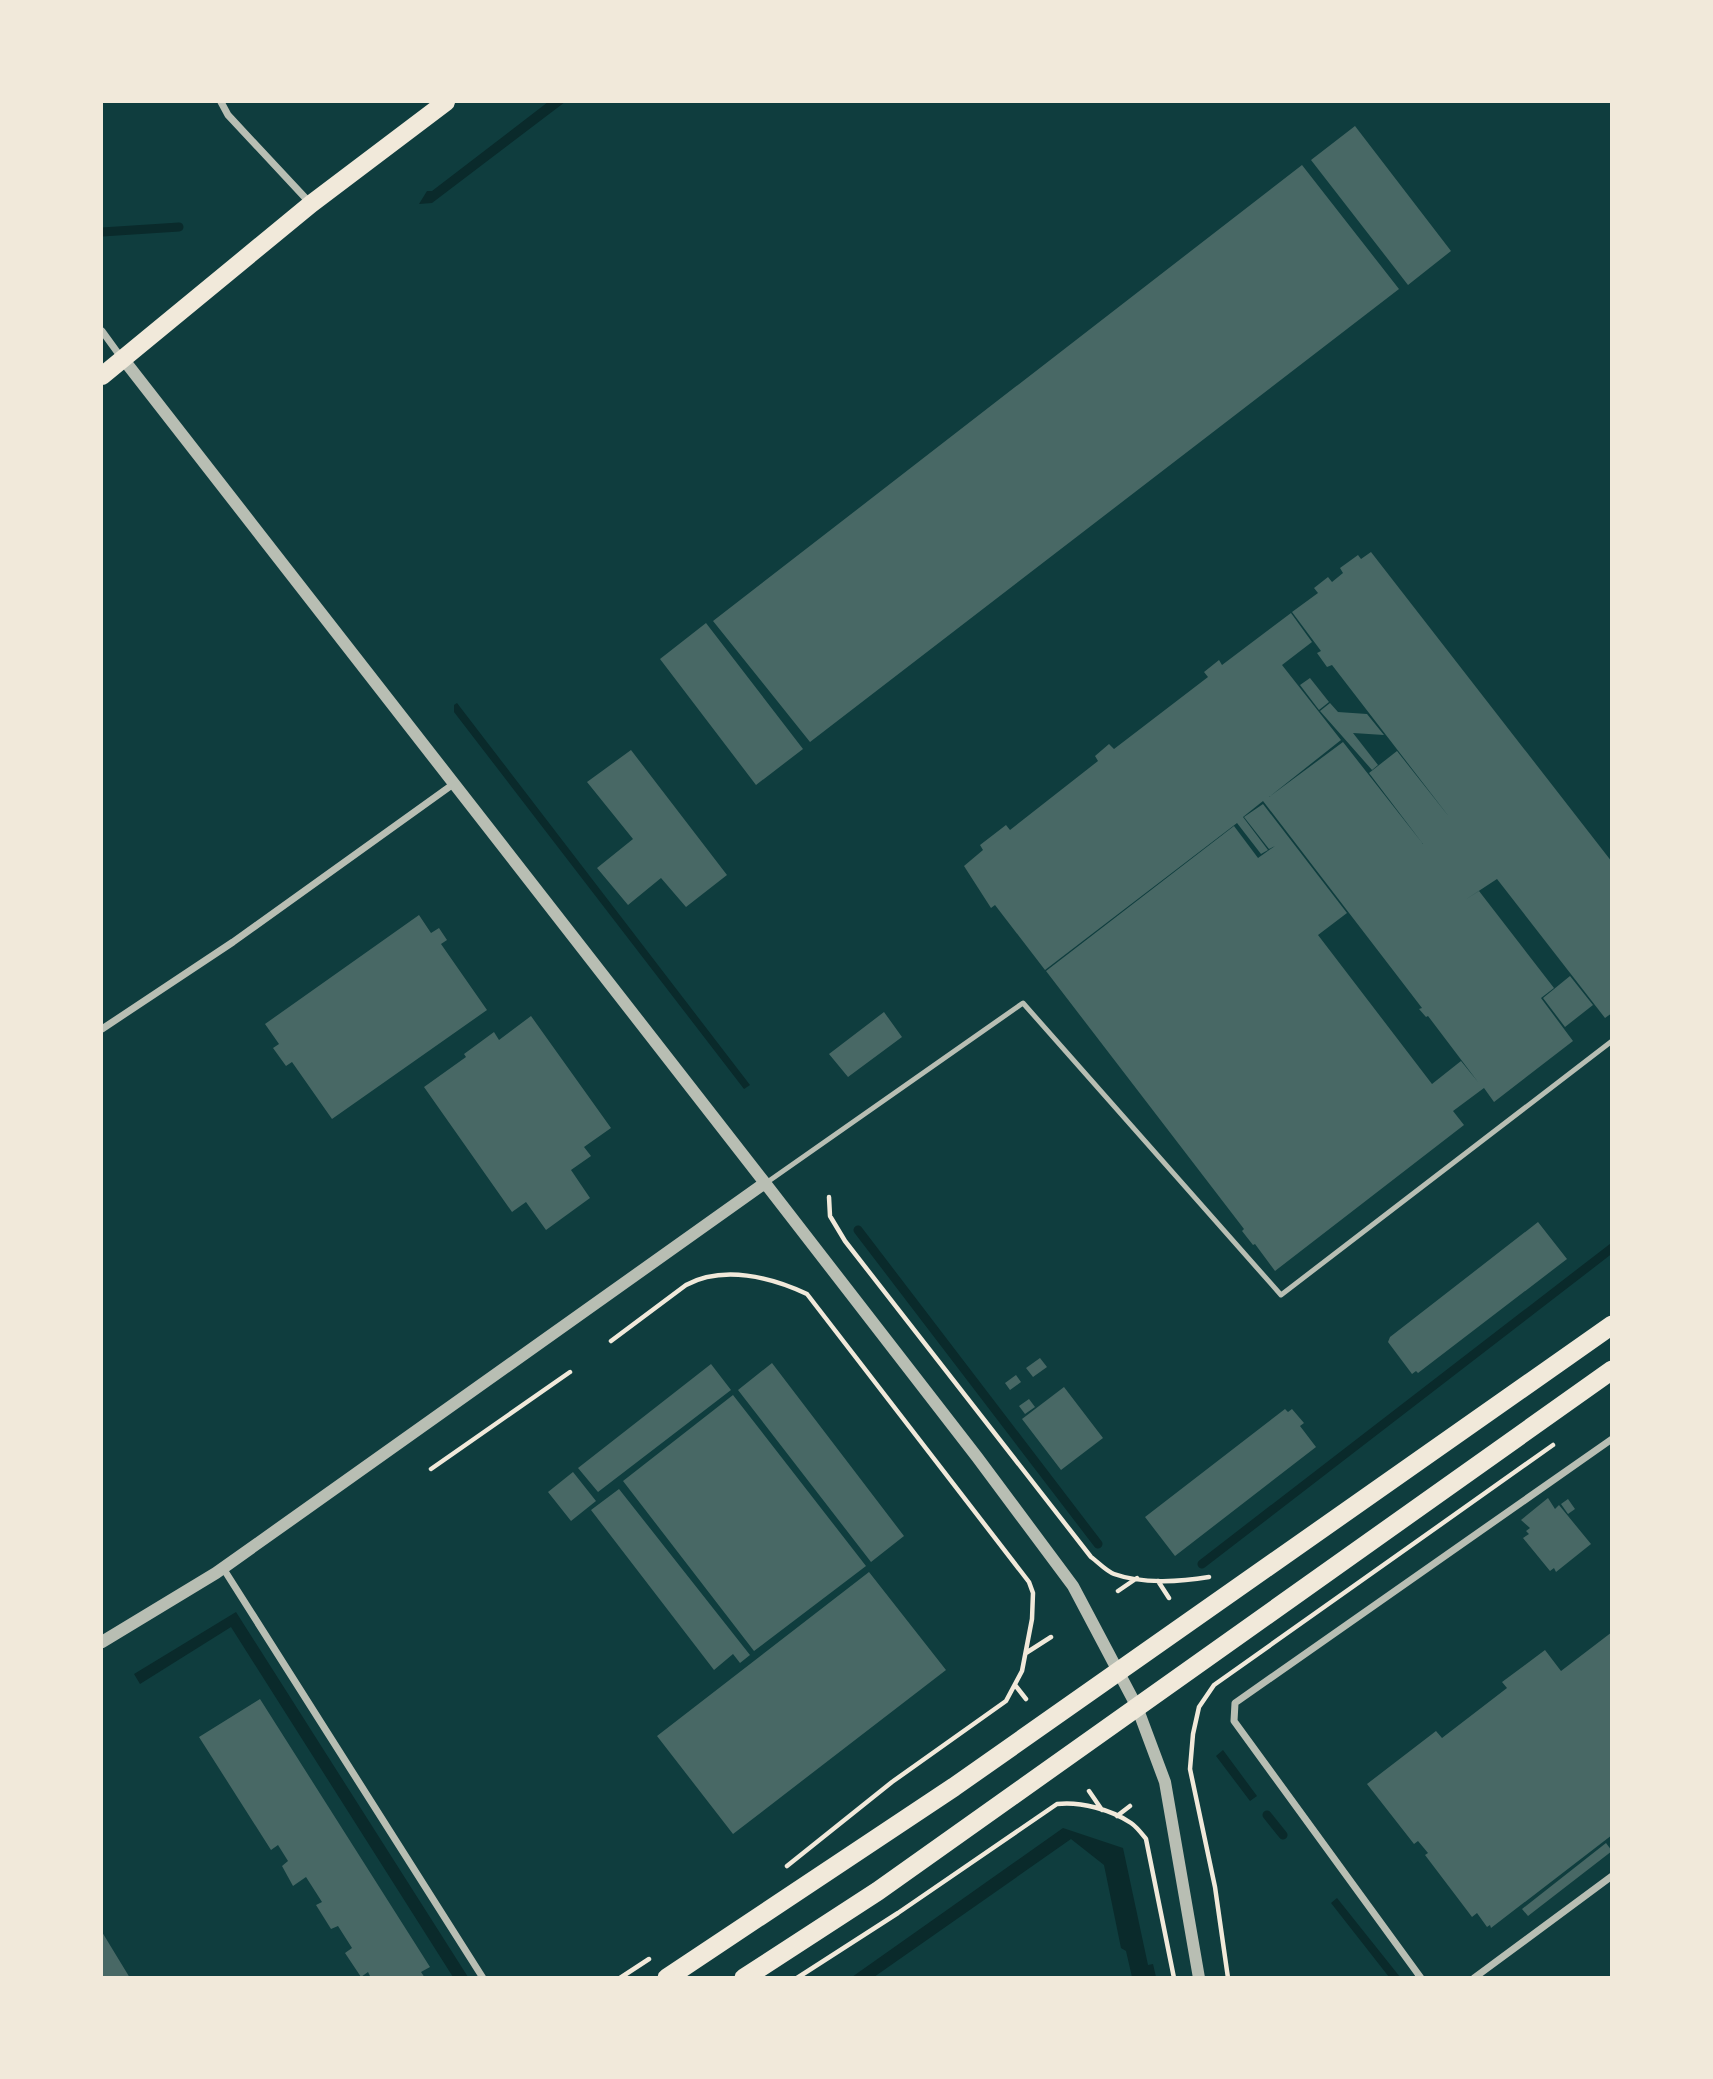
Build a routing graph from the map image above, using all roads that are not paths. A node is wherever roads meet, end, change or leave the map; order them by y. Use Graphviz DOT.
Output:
graph roads {
  1 [pos="221,102"];
  2 [pos="446,102"];
  3 [pos="312,204"];
  4 [pos="102,331"];
  5 [pos="124,360"];
  6 [pos="102,376"];
  7 [pos="452,785"];
  8 [pos="102,1029"];
  9 [pos="1612,1041"];
  10 [pos="765,1184"];
  11 [pos="1612,1325"];
  12 [pos="1612,1370"];
  13 [pos="1612,1439"];
  14 [pos="223,1569"];
  15 [pos="102,1642"];
  16 [pos="1120,1672"];
  17 [pos="1137,1707"];
  18 [pos="1612,1876"];
  19 [pos="483,1978"];
  20 [pos="667,1978"];
  21 [pos="744,1978"];
  22 [pos="1199,1978"];
  23 [pos="1421,1978"];
  24 [pos="1474,1978"];
  1 -- 3 [label="street"];
  2 -- 3 [label="main road"];
  3 -- 5 [label="main road"];
  4 -- 5 [label="street"];
  5 -- 6 [label="main road"];
  5 -- 7 [label="street"];
  7 -- 8 [label="street"];
  7 -- 10 [label="street"];
  9 -- 10 [label="lane"];
  10 -- 14 [label="street"];
  10 -- 16 [label="street"];
  11 -- 16 [label="highway"];
  12 -- 17 [label="highway"];
  13 -- 23 [label="street"];
  14 -- 15 [label="street"];
  14 -- 19 [label="street"];
  16 -- 17 [label="street"];
  16 -- 20 [label="highway"];
  17 -- 21 [label="highway"];
  17 -- 22 [label="street"];
  18 -- 24 [label="street"];
}
